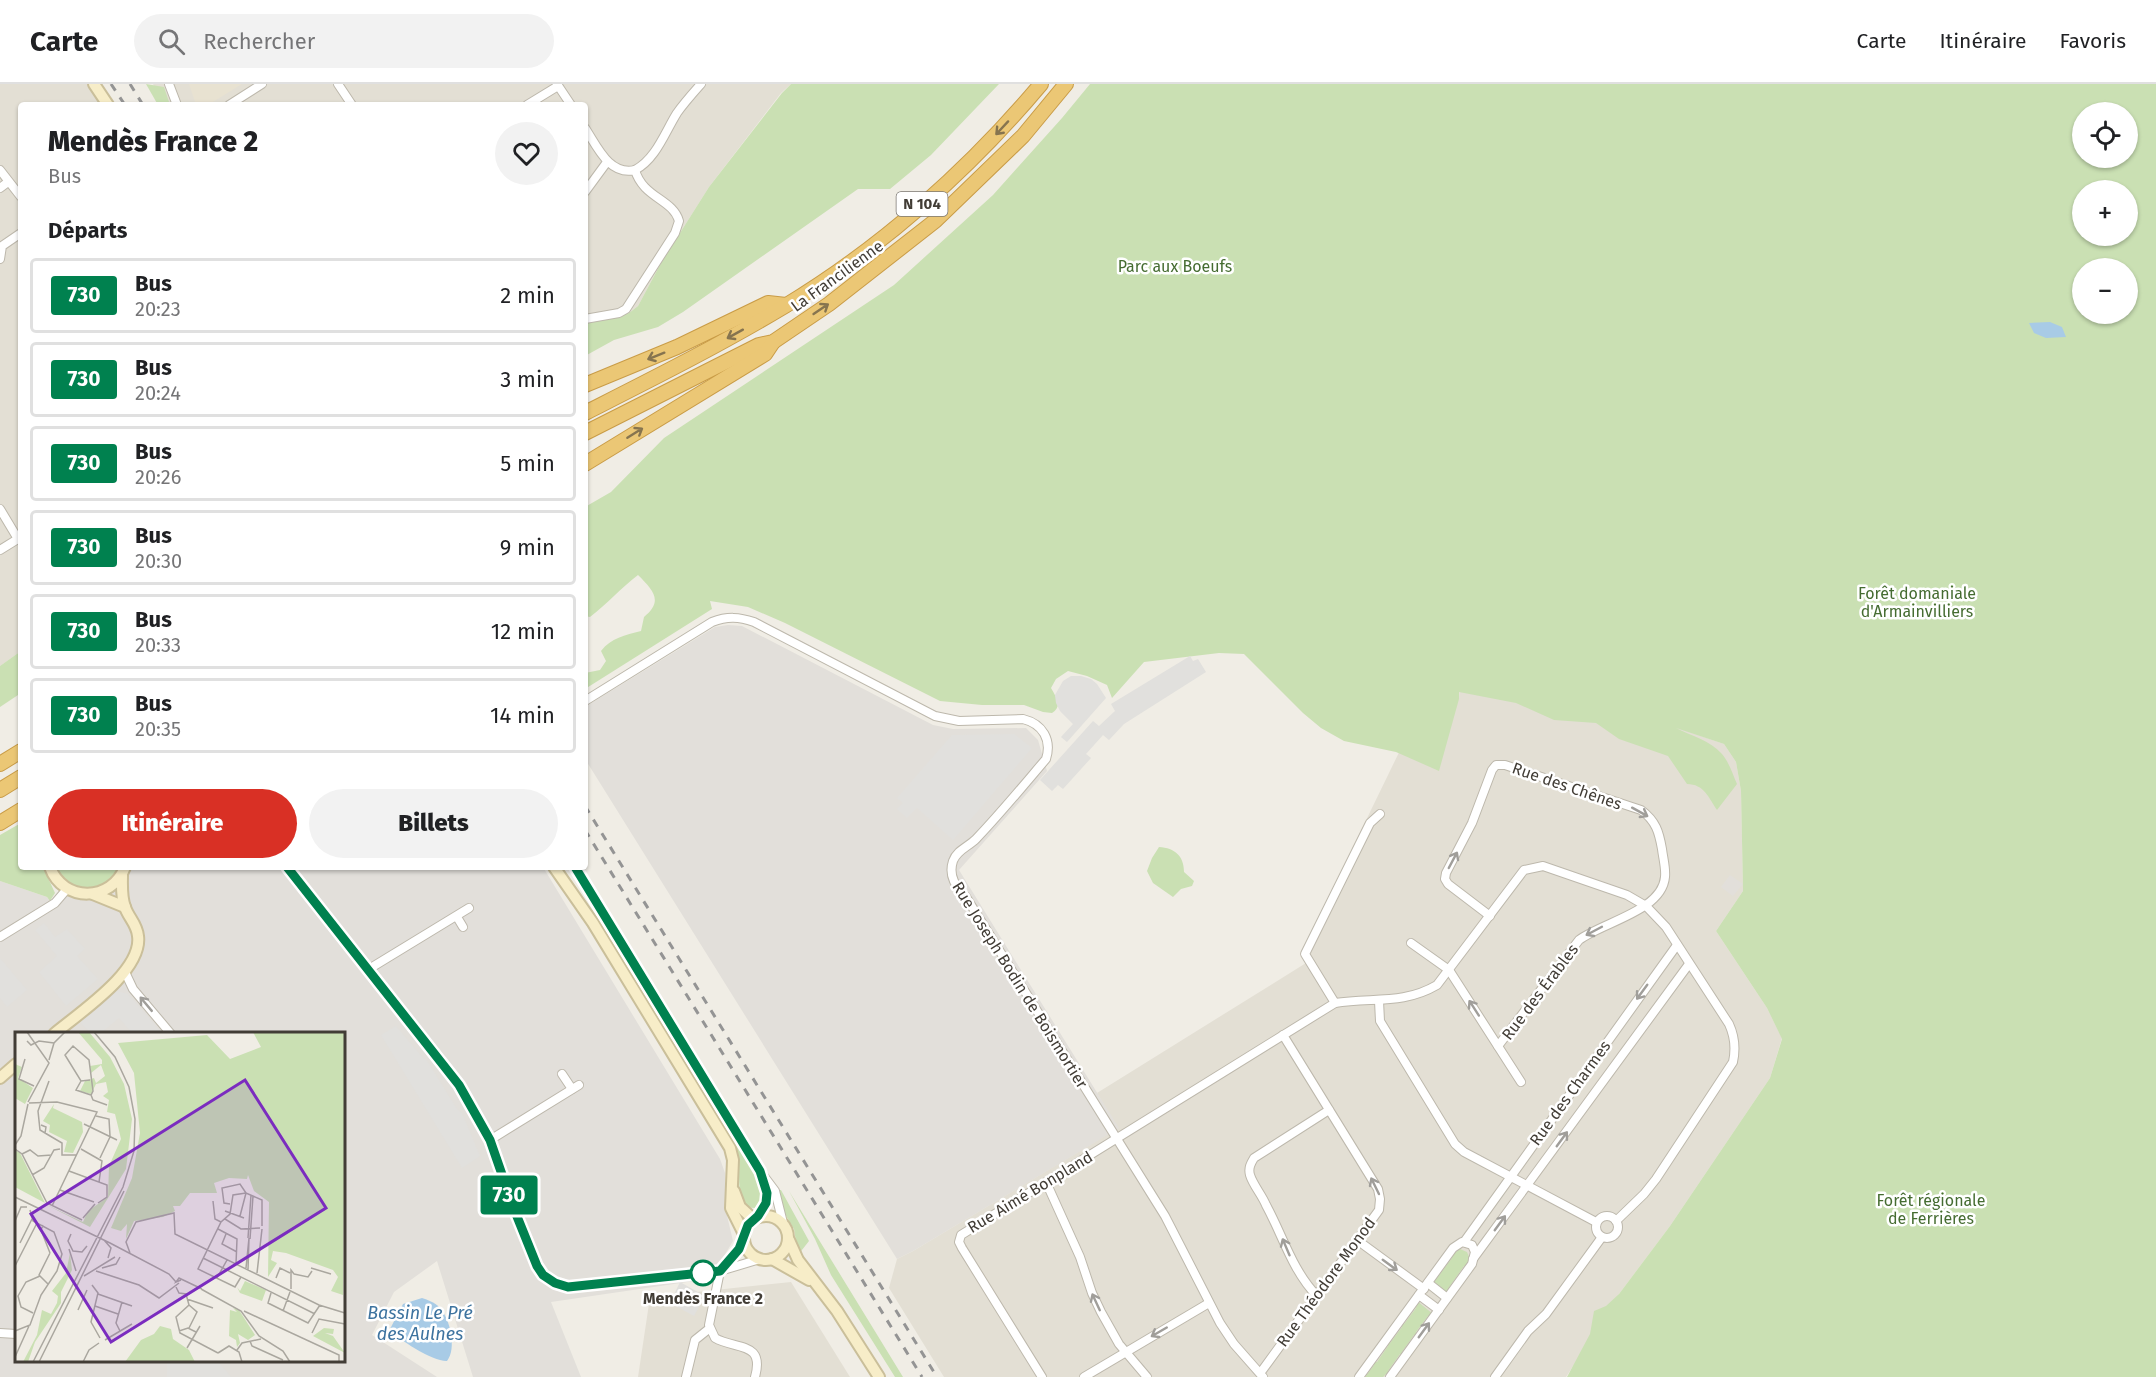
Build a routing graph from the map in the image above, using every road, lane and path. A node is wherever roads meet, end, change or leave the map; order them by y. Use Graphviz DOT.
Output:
graph roads {
  1 [pos="94,84"];
  2 [pos="169,84"];
  3 [pos="262,84"];
  4 [pos="338,84"];
  5 [pos="701,84"];
  6 [pos="1041,84"];
  7 [pos="1066,84"];
  8 [pos="558,85"];
  9 [pos="106,102"];
  10 [pos="176,102"];
  11 [pos="235,102"];
  12 [pos="350,102"];
  13 [pos="532,102"];
  14 [pos="569,102"];
  15 [pos="588,133"];
  16 [pos="607,162"];
  17 [pos="0,170"];
  18 [pos="635,170"];
  19 [pos="8,182"];
  20 [pos="0,188"];
  21 [pos="588,188"];
  22 [pos="18,194"];
  23 [pos="18,235"];
  24 [pos="0,259"];
  25 [pos="786,305"];
  26 [pos="588,318"];
  27 [pos="773,342"];
  28 [pos="588,383"];
  29 [pos="588,411"];
  30 [pos="588,431"];
  31 [pos="588,462"];
  32 [pos="0,509"];
  33 [pos="18,535"];
  34 [pos="18,539"];
  35 [pos="0,550"];
  36 [pos="588,699"];
  37 [pos="17,753"];
  38 [pos="0,764"];
  39 [pos="18,779"];
  40 [pos="0,790"];
  41 [pos="18,812"];
  42 [pos="1380,814"];
  43 [pos="0,823"];
  44 [pos="52,870"];
  45 [pos="289,870"];
  46 [pos="556,870"];
  47 [pos="578,870"];
  48 [pos="124,871"];
  49 [pos="67,889"];
  50 [pos="93,894"];
  51 [pos="1646,906"];
  52 [pos="125,907"];
  53 [pos="469,908"];
  54 [pos="1490,916"];
  55 [pos="457,917"];
  56 [pos="463,927"];
  57 [pos="0,937"];
  58 [pos="1411,943"];
  59 [pos="1677,945"];
  60 [pos="1689,963"];
  61 [pos="369,969"];
  62 [pos="1449,970"];
  63 [pos="125,972"];
  64 [pos="1379,1001"];
  65 [pos="1335,1003"];
  66 [pos="56,1032"];
  67 [pos="169,1032"];
  68 [pos="1283,1035"];
  69 [pos="1498,1046"];
  70 [pos="15,1065"];
  71 [pos="562,1074"];
  72 [pos="0,1078"];
  73 [pos="1521,1082"];
  74 [pos="1329,1110"];
  75 [pos="1118,1139"];
  76 [pos="490,1140"];
  77 [pos="760,1171"];
  78 [pos="1510,1178"];
  79 [pos="733,1181"];
  80 [pos="1046,1182"];
  81 [pos="1527,1186"];
  82 [pos="756,1218"];
  83 [pos="1616,1221"];
  84 [pos="1596,1222"];
  85 [pos="783,1223"];
  86 [pos="744,1237"];
  87 [pos="1602,1237"];
  88 [pos="789,1240"];
  89 [pos="1357,1240"];
  90 [pos="1464,1242"];
  91 [pos="760,1259"];
  92 [pos="772,1259"];
  93 [pos="1473,1259"];
  94 [pos="720,1271"];
  95 [pos="814,1283"];
  96 [pos="1423,1289"];
  97 [pos="1317,1296"];
  98 [pos="1447,1298"];
  99 [pos="1209,1303"];
  100 [pos="1439,1310"];
  101 [pos="710,1328"];
  102 [pos="0,1333"];
  103 [pos="15,1334"];
  104 [pos="1125,1352"];
  105 [pos="1262,1375"];
  106 [pos="686,1377"];
  107 [pos="755,1377"];
  108 [pos="879,1377"];
  109 [pos="1042,1377"];
  110 [pos="1084,1377"];
  111 [pos="1147,1377"];
  112 [pos="1359,1377"];
  113 [pos="1390,1377"];
  114 [pos="1495,1377"];
  1 -- 9 [label="main road"];
  2 -- 10 [label="street"];
  3 -- 11 [label="street"];
  4 -- 12 [label="street"];
  5 -- 18 [label="street"];
  6 -- 25 [label="highway, La Francilienne / N 104, one-way"];
  27 -- 7 [label="highway, La Francilienne / N 104, one-way"];
  8 -- 13 [label="street"];
  8 -- 14 [label="street"];
  15 -- 16 [label="street"];
  16 -- 18 [label="street"];
  16 -- 21 [label="street"];
  17 -- 19 [label="street"];
  18 -- 26 [label="street"];
  19 -- 20 [label="street"];
  19 -- 22 [label="street"];
  23 -- 24 [label="street"];
  25 -- 28 [label="highway, one-way"];
  25 -- 29 [label="highway, La Francilienne / N 104, one-way"];
  27 -- 30 [label="highway, La Francilienne / N 104"];
  31 -- 27 [label="highway, one-way"];
  32 -- 33 [label="street"];
  34 -- 35 [label="street"];
  36 -- 75 [label="street, Rue Joseph Bodin de Boismortier"];
  37 -- 38 [label="highway"];
  39 -- 40 [label="highway"];
  41 -- 43 [label="highway"];
  42 -- 65 [label="street"];
  44 -- 49 [label="main road"];
  45 -- 61 [label="street"];
  46 -- 79 [label="main road"];
  47 -- 77 [label="street"];
  48 -- 50 [label="main road"];
  48 -- 52 [label="main road"];
  49 -- 50 [label="main road"];
  49 -- 57 [label="street"];
  50 -- 52 [label="main road"];
  51 -- 54 [label="street"];
  54 -- 51 [label="street, Rue des Chênes, one-way"];
  51 -- 59 [label="street"];
  51 -- 69 [label="street, Rue des Érables, one-way"];
  52 -- 63 [label="main road"];
  53 -- 55 [label="street"];
  54 -- 62 [label="street"];
  55 -- 56 [label="street"];
  55 -- 61 [label="street"];
  58 -- 62 [label="street"];
  59 -- 60 [label="street"];
  59 -- 78 [label="street, Rue des Charmes, one-way"];
  81 -- 60 [label="street, Rue des Charmes, one-way"];
  60 -- 83 [label="street"];
  61 -- 76 [label="street"];
  62 -- 64 [label="street"];
  69 -- 62 [label="street, one-way"];
  63 -- 66 [label="main road"];
  67 -- 63 [label="street, one-way"];
  64 -- 65 [label="street"];
  64 -- 78 [label="street"];
  65 -- 68 [label="street"];
  68 -- 74 [label="street, Rue Théodore Monod"];
  68 -- 75 [label="street"];
  69 -- 73 [label="street"];
  70 -- 72 [label="main road"];
  71 -- 76 [label="street"];
  89 -- 74 [label="street, Rue Théodore Monod, one-way"];
  97 -- 74 [label="street, one-way"];
  75 -- 80 [label="street, Rue Aimé Bonpland"];
  75 -- 99 [label="street, Rue Joseph Bodin de Boismortier"];
  76 -- 94 [label="street"];
  77 -- 82 [label="street"];
  77 -- 85 [label="street"];
  78 -- 81 [label="street"];
  78 -- 90 [label="street, Rue des Charmes"];
  79 -- 82 [label="main road"];
  79 -- 86 [label="main road"];
  104 -- 80 [label="street, one-way"];
  80 -- 109 [label="street, Rue Aimé Bonpland"];
  81 -- 84 [label="street"];
  93 -- 81 [label="street, Rue des Charmes, one-way"];
  82 -- 85 [label="main road"];
  82 -- 86 [label="main road"];
  83 -- 84 [label="street"];
  83 -- 87 [label="street"];
  84 -- 87 [label="street"];
  85 -- 88 [label="main road"];
  86 -- 91 [label="main road"];
  86 -- 94 [label="street"];
  87 -- 114 [label="street"];
  88 -- 92 [label="main road"];
  88 -- 95 [label="main road"];
  89 -- 96 [label="street, one-way"];
  89 -- 97 [label="street, Rue Théodore Monod"];
  90 -- 93 [label="street"];
  90 -- 96 [label="street, Rue des Charmes"];
  91 -- 92 [label="main road"];
  91 -- 94 [label="street"];
  92 -- 95 [label="main road"];
  93 -- 98 [label="street, Rue des Charmes"];
  94 -- 101 [label="street"];
  95 -- 108 [label="main road"];
  96 -- 98 [label="street"];
  96 -- 100 [label="street"];
  96 -- 112 [label="street, Rue des Charmes"];
  97 -- 105 [label="street, Rue Théodore Monod"];
  98 -- 100 [label="street, Rue des Charmes"];
  99 -- 104 [label="street, one-way"];
  99 -- 105 [label="street, Rue Joseph Bodin de Boismortier"];
  113 -- 100 [label="street, Rue des Charmes, one-way"];
  101 -- 106 [label="street"];
  101 -- 107 [label="street"];
  102 -- 103 [label="street"];
  104 -- 110 [label="street"];
  104 -- 111 [label="street"];
}
